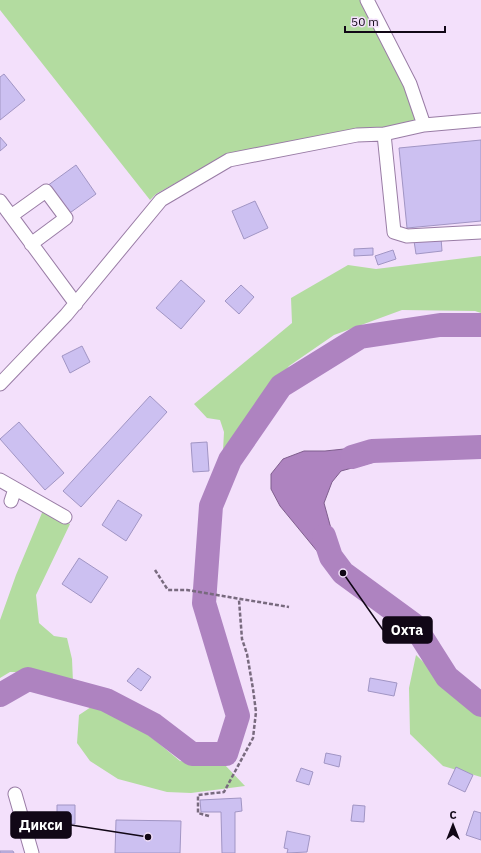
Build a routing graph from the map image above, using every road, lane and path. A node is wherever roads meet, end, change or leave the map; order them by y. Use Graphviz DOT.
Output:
graph roads {
  1 [pos="367,0"];
  2 [pos="481,120"];
  3 [pos="424,125"];
  4 [pos="384,134"];
  5 [pos="0,201"];
  6 [pos="11,216"];
  7 [pos="481,232"];
  8 [pos="31,244"];
  9 [pos="76,304"];
  10 [pos="0,384"];
  11 [pos="0,480"];
  12 [pos="65,517"];
  13 [pos="155,570"];
  14 [pos="239,600"];
  15 [pos="289,607"];
  16 [pos="15,794"];
  17 [pos="209,816"];
  18 [pos="32,853"];
  1 -- 3 [label="street"];
  2 -- 3 [label="street"];
  3 -- 4 [label="street"];
  4 -- 7 [label="street"];
  4 -- 9 [label="street"];
  5 -- 6 [label="street"];
  6 -- 8 [label="street"];
  6 -- 8 [label="street"];
  8 -- 9 [label="street"];
  9 -- 10 [label="street"];
  11 -- 12 [label="street"];
  13 -- 14 [label="path"];
  14 -- 15 [label="path"];
  14 -- 17 [label="path"];
  16 -- 18 [label="street"];
}
